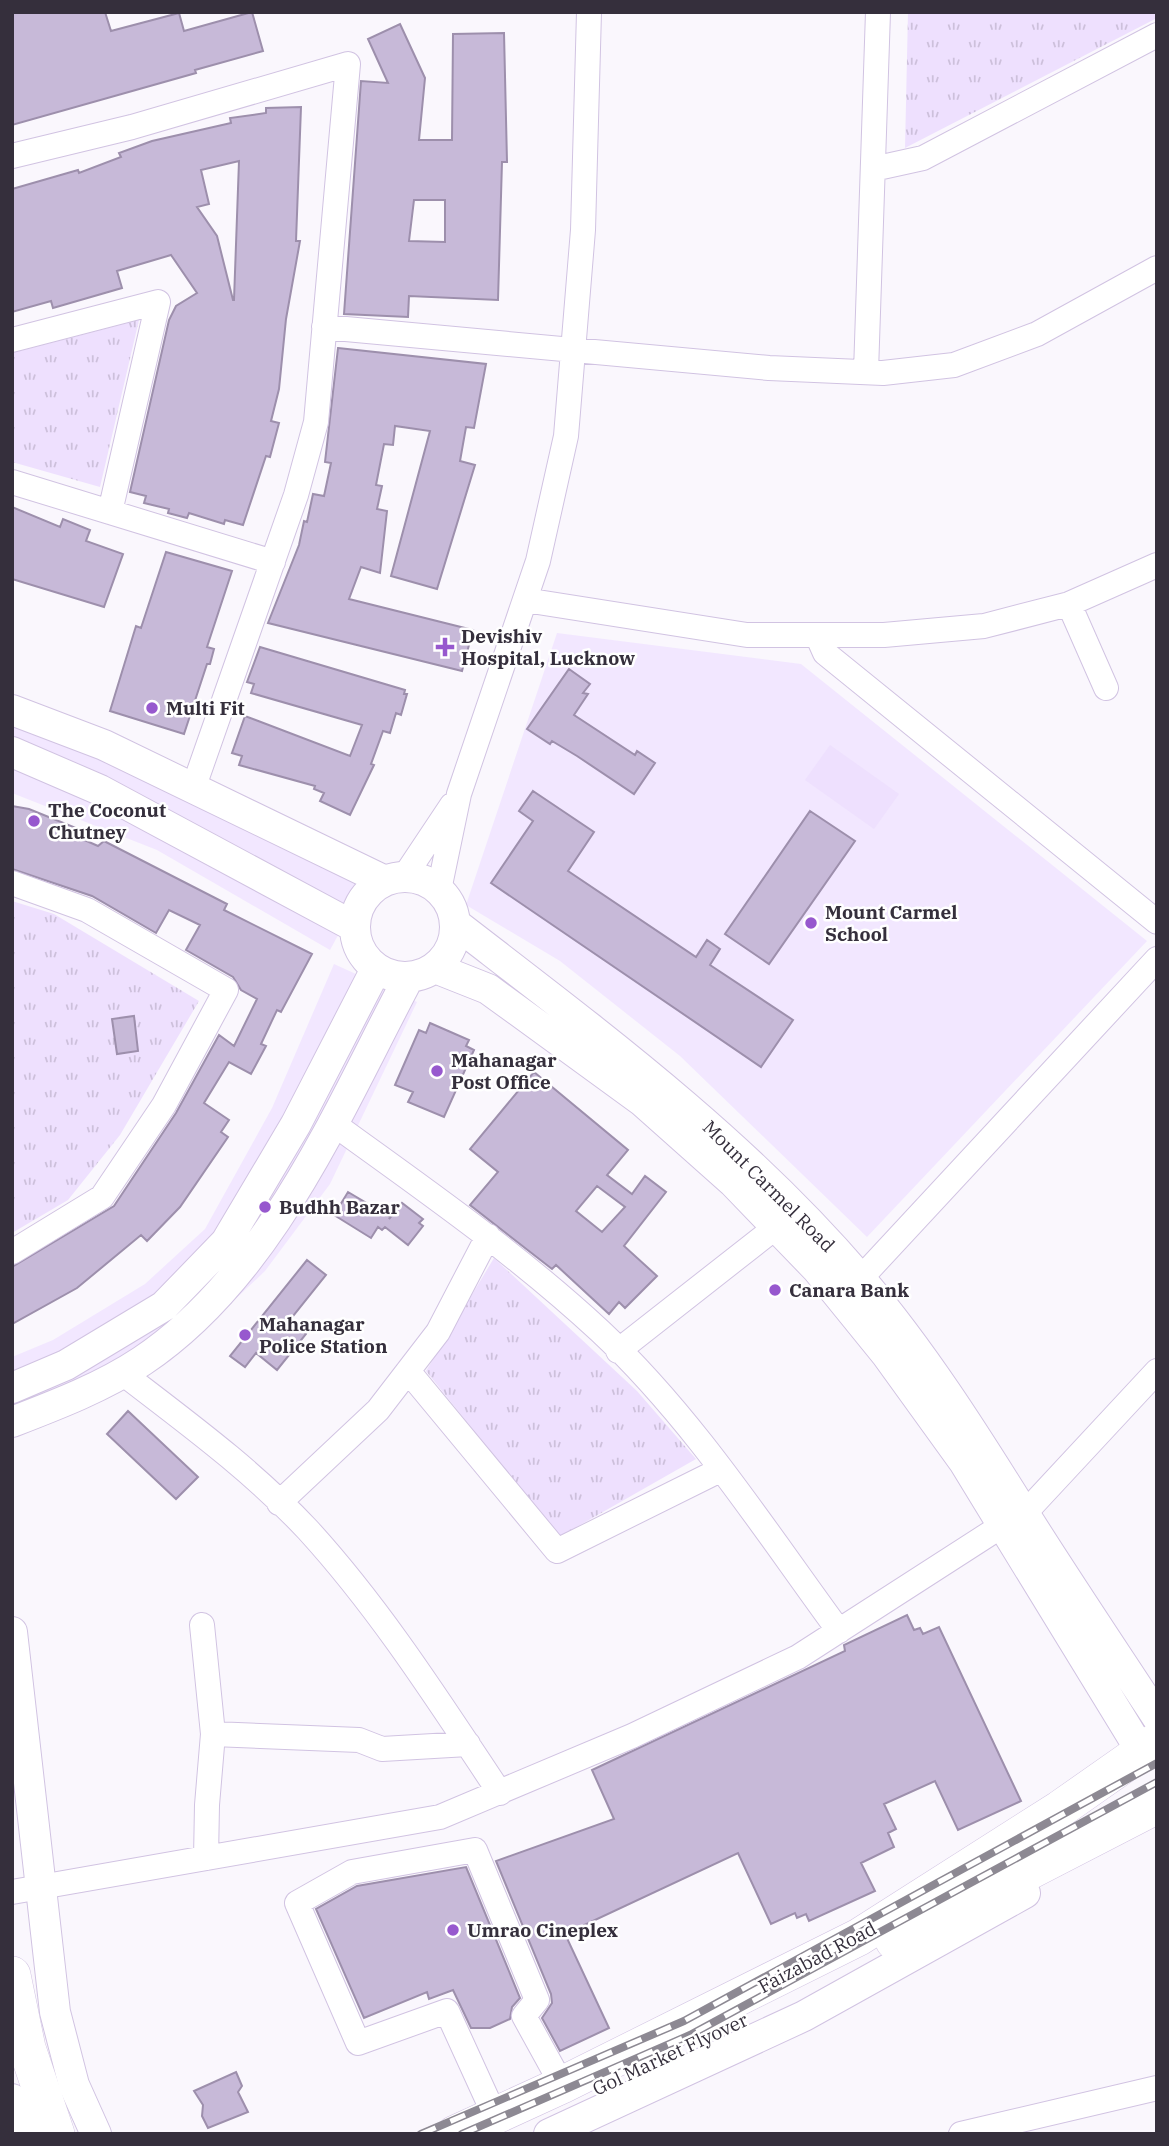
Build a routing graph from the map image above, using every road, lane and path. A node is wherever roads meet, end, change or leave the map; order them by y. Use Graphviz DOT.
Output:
graph roads {
  1 [pos="589,12"];
  2 [pos="878,12"];
  3 [pos="1157,35"];
  4 [pos="12,156"];
  5 [pos="873,169"];
  6 [pos="1157,268"];
  7 [pos="324,327"];
  8 [pos="12,340"];
  9 [pos="573,348"];
  10 [pos="866,372"];
  11 [pos="12,482"];
  12 [pos="110,512"];
  13 [pos="273,562"];
  14 [pos="1157,565"];
  15 [pos="525,600"];
  16 [pos="1069,604"];
  17 [pos="817,635"];
  18 [pos="1106,688"];
  19 [pos="12,710"];
  20 [pos="12,752"];
  21 [pos="194,789"];
  22 [pos="459,794"];
  23 [pos="395,879"];
  24 [pos="12,883"];
  25 [pos="439,890"];
  26 [pos="1157,922"];
  27 [pos="456,924"];
  28 [pos="355,927"];
  29 [pos="1157,959"];
  30 [pos="376,969"];
  31 [pos="422,973"];
  32 [pos="331,1122"];
  33 [pos="776,1227"];
  34 [pos="488,1236"];
  35 [pos="12,1252"];
  36 [pos="851,1289"];
  37 [pos="618,1351"];
  38 [pos="408,1371"];
  39 [pos="1157,1371"];
  40 [pos="121,1372"];
  41 [pos="12,1388"];
  42 [pos="12,1422"];
  43 [pos="720,1470"];
  44 [pos="279,1503"];
  45 [pos="1014,1519"];
  46 [pos="202,1625"];
  47 [pos="839,1631"];
  48 [pos="12,1632"];
  49 [pos="1157,1717"];
  50 [pos="213,1734"];
  51 [pos="468,1744"];
  52 [pos="1149,1746"];
  53 [pos="500,1793"];
  54 [pos="1157,1805"];
  55 [pos="440,1816"];
  56 [pos="1109,1831"];
  57 [pos="450,1855"];
  58 [pos="206,1858"];
  59 [pos="26,1890"];
  60 [pos="12,1975"];
  61 [pos="562,2085"];
  62 [pos="1157,2088"];
  63 [pos="12,2099"];
  64 [pos="492,2124"];
  65 [pos="24,2134"];
  66 [pos="56,2134"];
  67 [pos="96,2134"];
  68 [pos="455,2134"];
  69 [pos="549,2134"];
  70 [pos="961,2134"];
  1 -- 9 [label="street"];
  2 -- 5 [label="street"];
  3 -- 5 [label="street"];
  4 -- 7 [label="street"];
  5 -- 10 [label="street"];
  6 -- 10 [label="street"];
  7 -- 9 [label="street"];
  7 -- 13 [label="street"];
  8 -- 12 [label="street"];
  9 -- 10 [label="street"];
  9 -- 15 [label="street"];
  11 -- 12 [label="street"];
  12 -- 13 [label="street"];
  13 -- 21 [label="street"];
  14 -- 16 [label="street"];
  15 -- 17 [label="street"];
  15 -- 22 [label="street"];
  16 -- 17 [label="street"];
  16 -- 18 [label="street"];
  17 -- 26 [label="street"];
  19 -- 21 [label="street"];
  20 -- 28 [label="street"];
  21 -- 23 [label="street"];
  22 -- 23 [label="street"];
  22 -- 25 [label="street"];
  23 -- 25 [label="street"];
  23 -- 28 [label="street"];
  24 -- 35 [label="street"];
  25 -- 27 [label="street"];
  27 -- 31 [label="street"];
  27 -- 36 [label="street, Mount Carmel Road"];
  28 -- 30 [label="street"];
  29 -- 36 [label="street"];
  30 -- 31 [label="street"];
  30 -- 41 [label="street"];
  31 -- 32 [label="street"];
  31 -- 33 [label="street"];
  32 -- 34 [label="street"];
  32 -- 40 [label="street"];
  33 -- 36 [label="street"];
  33 -- 37 [label="street"];
  34 -- 37 [label="street"];
  34 -- 38 [label="street"];
  36 -- 45 [label="street, Mount Carmel Road"];
  37 -- 43 [label="street"];
  38 -- 43 [label="street"];
  38 -- 44 [label="street"];
  39 -- 45 [label="street"];
  40 -- 42 [label="street"];
  40 -- 44 [label="street"];
  43 -- 47 [label="street"];
  44 -- 51 [label="street"];
  45 -- 47 [label="street"];
  45 -- 49 [label="street, Mount Carmel Road"];
  45 -- 52 [label="street"];
  46 -- 50 [label="street"];
  47 -- 53 [label="street"];
  48 -- 59 [label="street"];
  50 -- 51 [label="street"];
  50 -- 58 [label="street"];
  51 -- 53 [label="street"];
  52 -- 61 [label="main road, Faizabad Road"];
  53 -- 55 [label="street"];
  54 -- 56 [label="main road"];
  55 -- 57 [label="street"];
  55 -- 58 [label="street"];
  56 -- 64 [label="main road, Gol Market Flyover"];
  56 -- 69 [label="street"];
  57 -- 61 [label="street"];
  57 -- 64 [label="street"];
  58 -- 59 [label="street"];
  59 -- 67 [label="street"];
  60 -- 66 [label="main road"];
  61 -- 64 [label="main road, Faizabad Road"];
  62 -- 70 [label="street"];
  63 -- 65 [label="street"];
  64 -- 68 [label="main road, Faizabad Road"];
}
